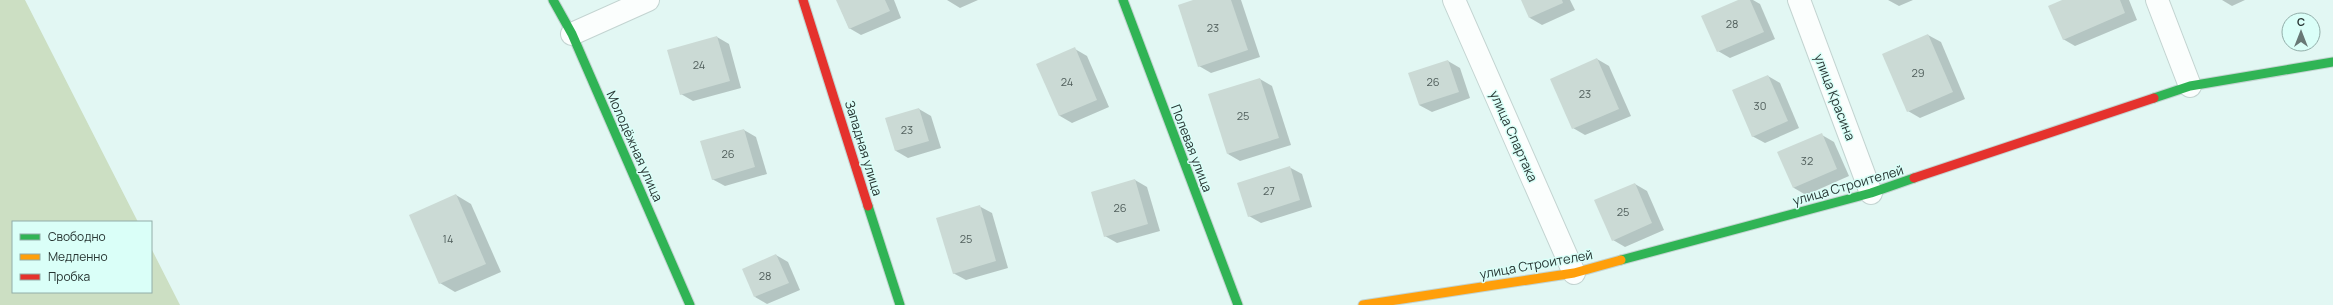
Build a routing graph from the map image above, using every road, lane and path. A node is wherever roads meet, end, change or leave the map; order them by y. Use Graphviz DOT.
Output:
graph roads {
  1 [pos="553,0"];
  2 [pos="648,0"];
  3 [pos="803,0"];
  4 [pos="1122,0"];
  5 [pos="1454,0"];
  6 [pos="1799,0"];
  7 [pos="2157,0"];
  8 [pos="572,34"];
  9 [pos="2333,62"];
  10 [pos="2190,86"];
  11 [pos="1871,193"];
  12 [pos="1574,273"];
  13 [pos="690,305"];
  14 [pos="900,305"];
  15 [pos="1238,305"];
  16 [pos="1363,305"];
  1 -- 8 [label="street, Молодёжная улица"];
  2 -- 8 [label="street"];
  3 -- 14 [label="street, Западная улица"];
  4 -- 15 [label="street, Полевая улица"];
  5 -- 12 [label="street, улица Спартака"];
  6 -- 11 [label="street, улица Красина"];
  7 -- 10 [label="street"];
  8 -- 13 [label="street, Молодёжная улица"];
  9 -- 10 [label="street, улица Строителей"];
  10 -- 11 [label="street, улица Строителей"];
  11 -- 12 [label="street, улица Строителей"];
  12 -- 16 [label="street, улица Строителей"];
}
